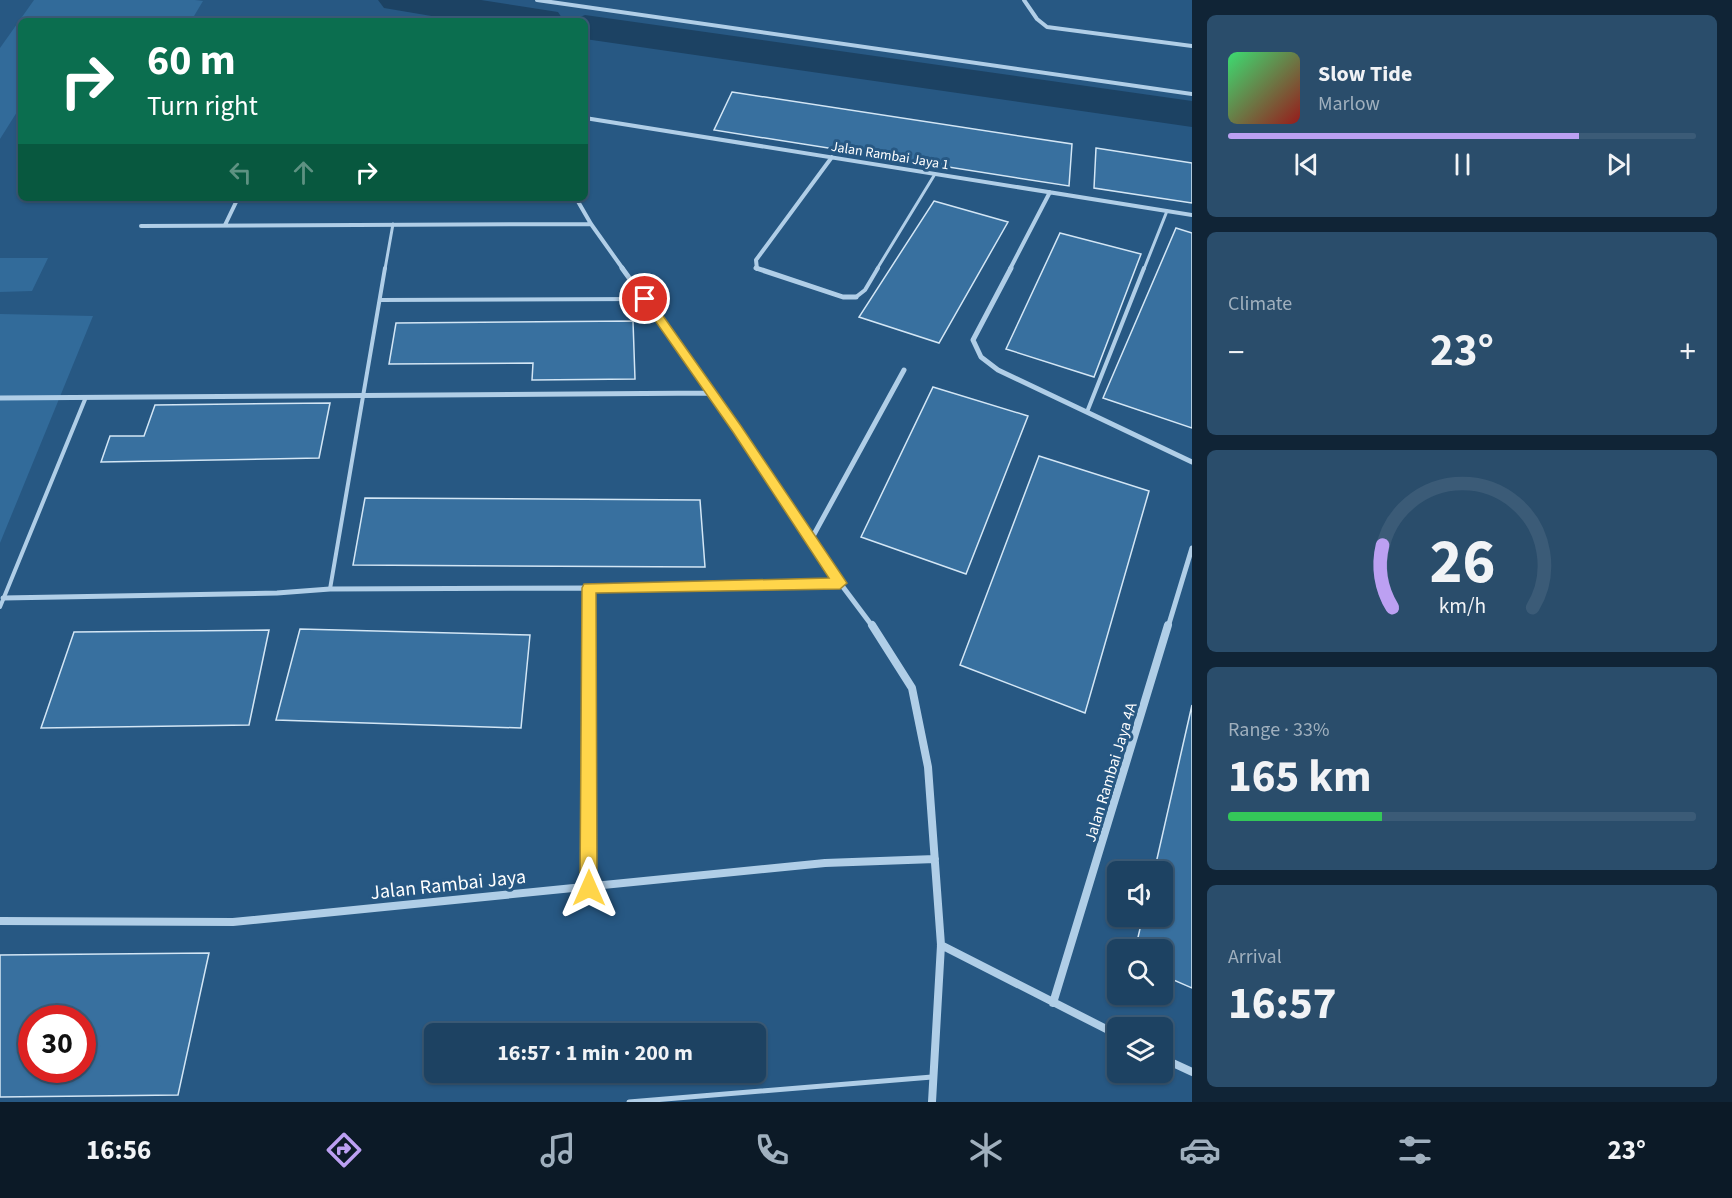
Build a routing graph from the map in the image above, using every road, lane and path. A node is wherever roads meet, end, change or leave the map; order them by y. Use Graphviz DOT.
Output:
graph roads {
  1 [pos="537,0"];
  2 [pos="1024,0"];
  3 [pos="547,1"];
  4 [pos="1192,46"];
  5 [pos="1192,94"];
  6 [pos="588,118"];
  7 [pos="832,157"];
  8 [pos="935,174"];
  9 [pos="1050,192"];
  10 [pos="237,201"];
  11 [pos="578,201"];
  12 [pos="1167,211"];
  13 [pos="1192,215"];
  14 [pos="393,224"];
  15 [pos="591,224"];
  16 [pos="141,225"];
  17 [pos="225,225"];
  18 [pos="856,297"];
  19 [pos="645,299"];
  20 [pos="380,300"];
  21 [pos="904,370"];
  22 [pos="712,393"];
  23 [pos="364,395"];
  24 [pos="86,397"];
  25 [pos="0,398"];
  26 [pos="1087,412"];
  27 [pos="1192,462"];
  28 [pos="812,538"];
  29 [pos="1192,548"];
  30 [pos="840,583"];
  31 [pos="589,588"];
  32 [pos="330,589"];
  33 [pos="3,598"];
  34 [pos="0,607"];
  35 [pos="935,859"];
  36 [pos="589,888"];
  37 [pos="0,921"];
  38 [pos="940,945"];
  39 [pos="1053,1003"];
  40 [pos="1107,1030"];
  41 [pos="1173,1063"];
  42 [pos="1192,1072"];
  43 [pos="932,1077"];
  44 [pos="629,1102"];
  45 [pos="932,1102"];
  1 -- 3 [label="street"];
  2 -- 4 [label="street"];
  3 -- 5 [label="street"];
  6 -- 7 [label="street, Jalan Rambai Jaya 1"];
  7 -- 8 [label="street, Jalan Rambai Jaya 1"];
  7 -- 18 [label="street"];
  8 -- 9 [label="street, Jalan Rambai Jaya 1"];
  8 -- 18 [label="lane"];
  9 -- 12 [label="street, Jalan Rambai Jaya 1"];
  9 -- 26 [label="street"];
  10 -- 17 [label="street"];
  11 -- 15 [label="street"];
  12 -- 13 [label="street, Jalan Rambai Jaya 1"];
  12 -- 26 [label="lane"];
  14 -- 15 [label="street"];
  14 -- 17 [label="street"];
  14 -- 20 [label="lane"];
  15 -- 19 [label="street"];
  16 -- 17 [label="street"];
  19 -- 20 [label="lane"];
  19 -- 22 [label="street"];
  20 -- 23 [label="lane"];
  21 -- 28 [label="street"];
  22 -- 23 [label="street"];
  22 -- 28 [label="street"];
  23 -- 24 [label="street"];
  23 -- 32 [label="lane"];
  24 -- 25 [label="street"];
  24 -- 33 [label="lane"];
  26 -- 27 [label="street"];
  28 -- 30 [label="street"];
  29 -- 39 [label="street, Jalan Rambai Jaya 4A"];
  30 -- 31 [label="street"];
  30 -- 35 [label="street"];
  31 -- 32 [label="street"];
  31 -- 36 [label="street"];
  32 -- 33 [label="street"];
  33 -- 34 [label="lane"];
  35 -- 36 [label="street, Jalan Rambai Jaya"];
  35 -- 38 [label="street"];
  36 -- 37 [label="street, Jalan Rambai Jaya"];
  38 -- 39 [label="street"];
  38 -- 43 [label="street"];
  39 -- 40 [label="street"];
  41 -- 42 [label="street"];
  43 -- 44 [label="lane"];
  43 -- 45 [label="street"];
}
